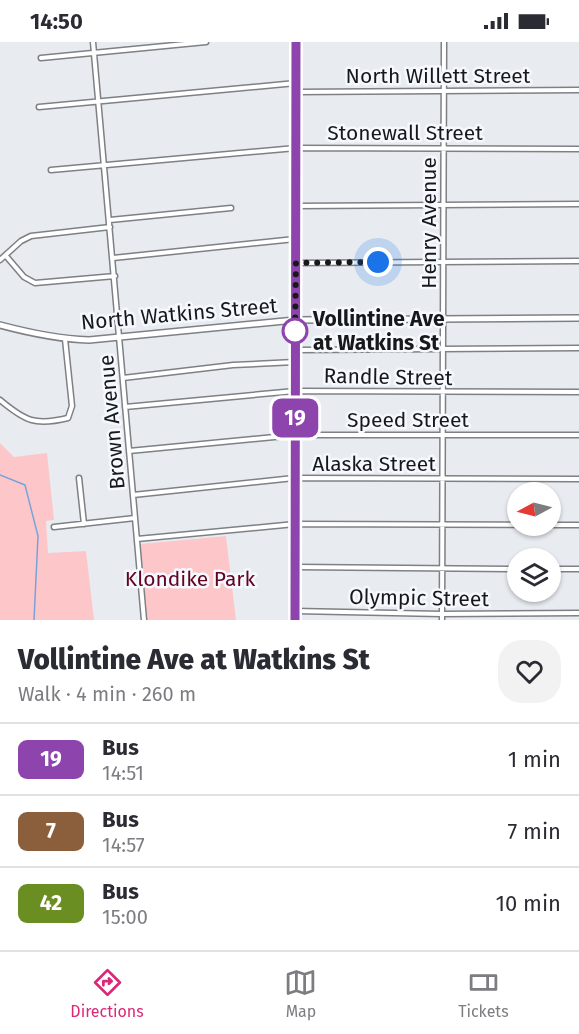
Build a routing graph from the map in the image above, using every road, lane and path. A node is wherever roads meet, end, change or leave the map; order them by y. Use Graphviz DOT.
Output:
graph roads {
  1 [pos="93,42"];
  2 [pos="206,42"];
  3 [pos="296,42"];
  4 [pos="444,42"];
  5 [pos="94,52"];
  6 [pos="41,58"];
  7 [pos="296,83"];
  8 [pos="579,90"];
  9 [pos="297,92"];
  10 [pos="444,92"];
  11 [pos="100,101"];
  12 [pos="39,107"];
  13 [pos="296,148"];
  14 [pos="443,148"];
  15 [pos="579,149"];
  16 [pos="104,165"];
  17 [pos="51,171"];
  18 [pos="579,204"];
  19 [pos="296,206"];
  20 [pos="443,206"];
  21 [pos="231,208"];
  22 [pos="110,220"];
  23 [pos="110,227"];
  24 [pos="295,239"];
  25 [pos="6,256"];
  26 [pos="113,258"];
  27 [pos="0,260"];
  28 [pos="579,261"];
  29 [pos="444,262"];
  30 [pos="296,263"];
  31 [pos="115,276"];
  32 [pos="444,318"];
  33 [pos="579,318"];
  34 [pos="295,320"];
  35 [pos="0,325"];
  36 [pos="119,338"];
  37 [pos="65,339"];
  38 [pos="579,348"];
  39 [pos="443,349"];
  40 [pos="296,350"];
  41 [pos="295,362"];
  42 [pos="123,378"];
  43 [pos="295,390"];
  44 [pos="579,392"];
  45 [pos="442,393"];
  46 [pos="0,400"];
  47 [pos="125,407"];
  48 [pos="295,435"];
  49 [pos="579,435"];
  50 [pos="442,436"];
  51 [pos="129,451"];
  52 [pos="79,478"];
  53 [pos="294,478"];
  54 [pos="442,479"];
  55 [pos="579,479"];
  56 [pos="133,495"];
  57 [pos="135,518"];
  58 [pos="84,524"];
  59 [pos="295,524"];
  60 [pos="442,525"];
  61 [pos="507,525"];
  62 [pos="561,525"];
  63 [pos="579,525"];
  64 [pos="54,527"];
  65 [pos="137,539"];
  66 [pos="296,567"];
  67 [pos="442,569"];
  68 [pos="507,569"];
  69 [pos="561,569"];
  70 [pos="579,569"];
  71 [pos="295,611"];
  72 [pos="579,613"];
  73 [pos="442,614"];
  74 [pos="144,620"];
  75 [pos="295,620"];
  76 [pos="442,620"];
  1 -- 5 [label="street, Brown Avenue"];
  2 -- 5 [label="street"];
  3 -- 7 [label="street"];
  4 -- 10 [label="street, Henry Avenue"];
  5 -- 6 [label="street"];
  5 -- 11 [label="street, Brown Avenue"];
  7 -- 9 [label="street"];
  7 -- 11 [label="street"];
  8 -- 10 [label="street, North Willett Street"];
  9 -- 10 [label="street, North Willett Street"];
  9 -- 13 [label="street"];
  10 -- 14 [label="street, Henry Avenue"];
  11 -- 12 [label="street"];
  11 -- 16 [label="street, Brown Avenue"];
  13 -- 14 [label="street, Stonewall Street"];
  13 -- 16 [label="street, Stonewall Street"];
  13 -- 19 [label="street"];
  14 -- 15 [label="street, Stonewall Street"];
  14 -- 20 [label="street, Henry Avenue"];
  16 -- 17 [label="street, Stonewall Street"];
  16 -- 22 [label="street, Brown Avenue"];
  18 -- 20 [label="street"];
  19 -- 20 [label="street"];
  19 -- 24 [label="street"];
  20 -- 29 [label="street, Henry Avenue"];
  21 -- 22 [label="street"];
  22 -- 23 [label="street, Brown Avenue"];
  23 -- 25 [label="street"];
  23 -- 26 [label="street, Brown Avenue"];
  24 -- 26 [label="street"];
  24 -- 30 [label="street"];
  25 -- 27 [label="street"];
  25 -- 31 [label="street"];
  26 -- 31 [label="street, Brown Avenue"];
  28 -- 29 [label="street"];
  29 -- 30 [label="street"];
  29 -- 32 [label="street, Henry Avenue"];
  30 -- 34 [label="street"];
  31 -- 36 [label="street, Brown Avenue"];
  32 -- 33 [label="main road, North Watkins Street"];
  32 -- 34 [label="main road, North Watkins Street"];
  32 -- 39 [label="street, Henry Avenue"];
  34 -- 36 [label="main road, North Watkins Street"];
  34 -- 40 [label="street"];
  35 -- 37 [label="main road, North Watkins Street"];
  36 -- 37 [label="main road, North Watkins Street"];
  36 -- 42 [label="street, Brown Avenue"];
  37 -- 46 [label="street"];
  38 -- 39 [label="street"];
  39 -- 40 [label="street"];
  39 -- 45 [label="street, Henry Avenue"];
  40 -- 41 [label="street"];
  41 -- 42 [label="street"];
  41 -- 43 [label="street"];
  42 -- 47 [label="street, Brown Avenue"];
  43 -- 45 [label="street, Randle Street"];
  43 -- 47 [label="street, Randle Street"];
  43 -- 48 [label="street"];
  44 -- 45 [label="street, Randle Street"];
  45 -- 50 [label="street, Henry Avenue"];
  47 -- 51 [label="street, Brown Avenue"];
  48 -- 50 [label="street, Speed Street"];
  48 -- 51 [label="street, Speed Street"];
  48 -- 53 [label="street"];
  49 -- 50 [label="street, Speed Street"];
  50 -- 54 [label="street, Henry Avenue"];
  51 -- 56 [label="street, Brown Avenue"];
  52 -- 58 [label="street"];
  53 -- 54 [label="street, Alaska Street"];
  53 -- 56 [label="street, Alaska Street"];
  53 -- 59 [label="street"];
  54 -- 55 [label="street, Alaska Street"];
  54 -- 60 [label="street, Henry Avenue"];
  56 -- 57 [label="street, Brown Avenue"];
  57 -- 58 [label="street"];
  57 -- 65 [label="street, Brown Avenue"];
  58 -- 64 [label="street"];
  59 -- 60 [label="street"];
  59 -- 65 [label="street"];
  59 -- 66 [label="street"];
  60 -- 61 [label="street"];
  60 -- 67 [label="street, Henry Avenue"];
  62 -- 63 [label="street"];
  65 -- 74 [label="street, Brown Avenue"];
  66 -- 67 [label="street"];
  66 -- 71 [label="street"];
  67 -- 68 [label="street"];
  67 -- 73 [label="street, Henry Avenue"];
  69 -- 70 [label="street"];
  71 -- 73 [label="street, Olympic Street"];
  71 -- 75 [label="street"];
  72 -- 73 [label="street, Olympic Street"];
  73 -- 76 [label="street, Henry Avenue"];
}
